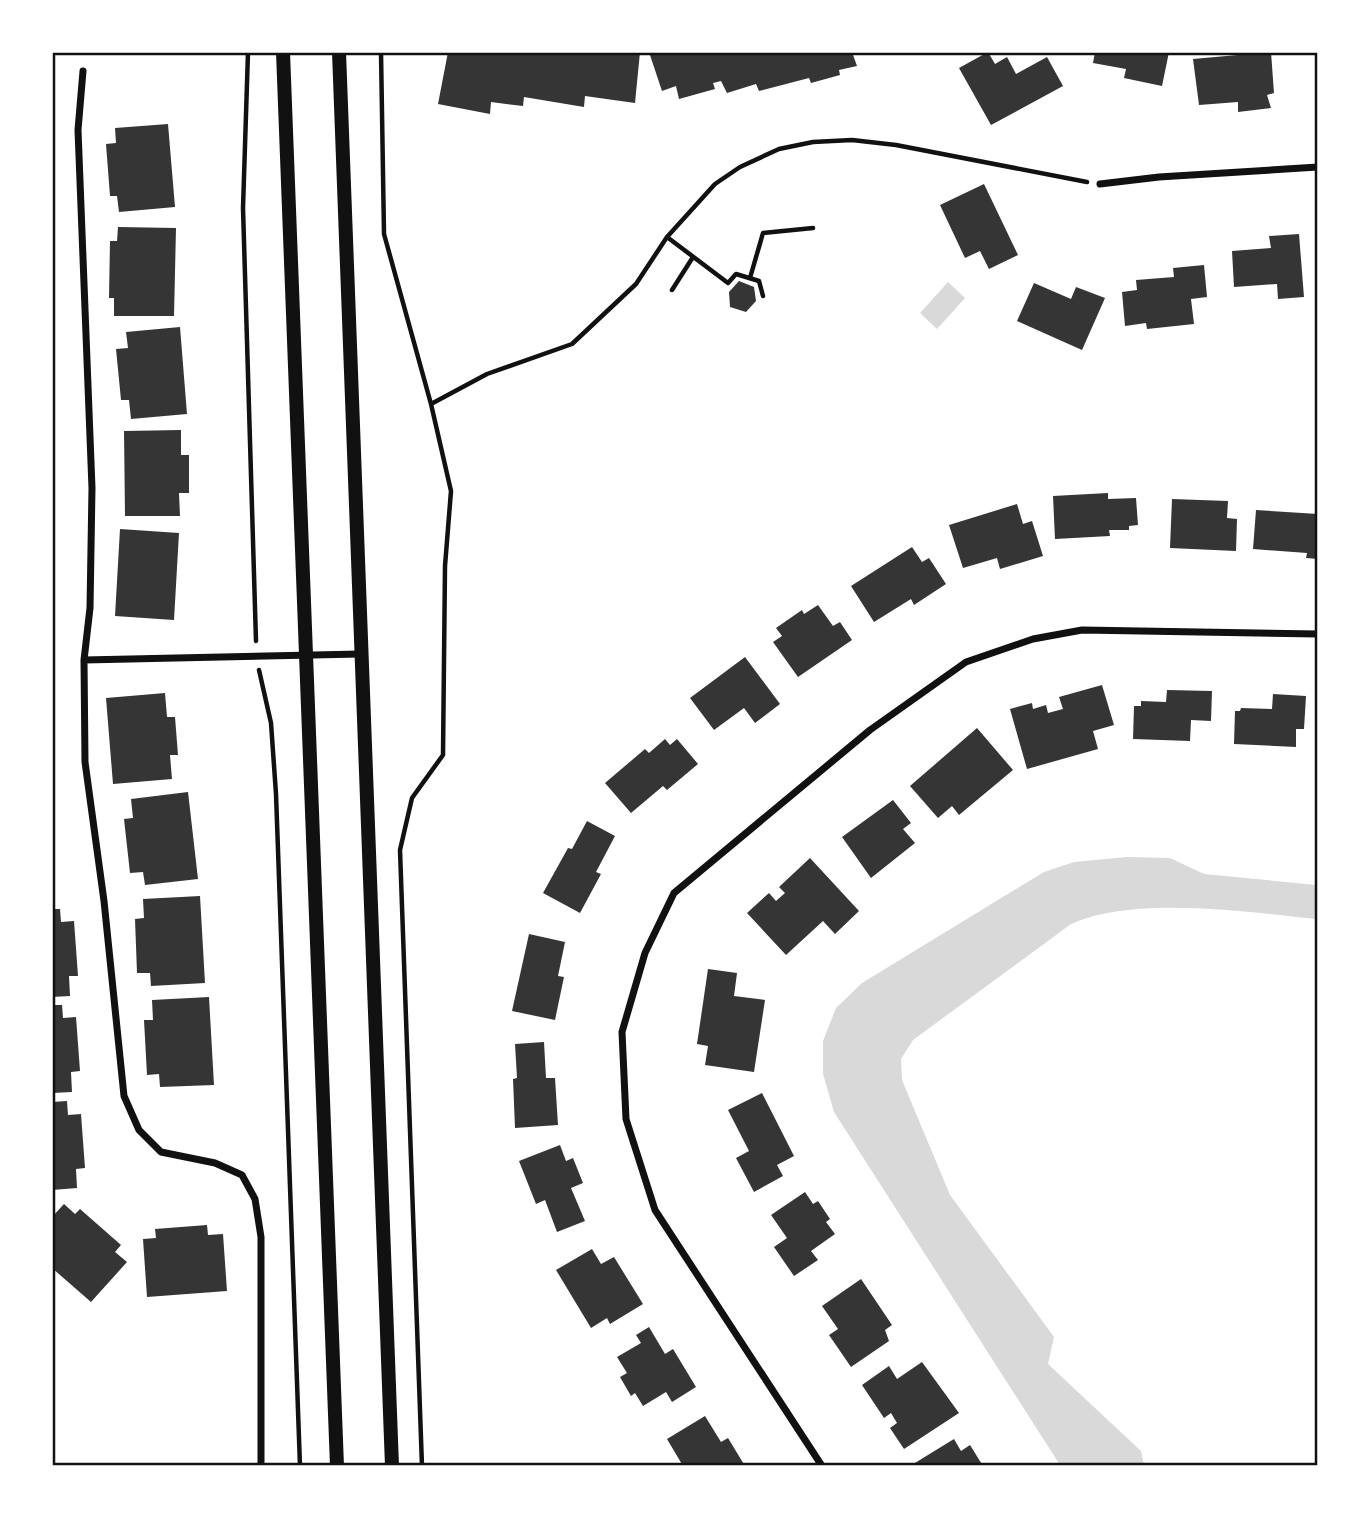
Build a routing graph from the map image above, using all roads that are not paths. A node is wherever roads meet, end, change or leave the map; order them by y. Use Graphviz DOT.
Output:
graph roads {
  1 [pos="283,52"];
  2 [pos="339,52"];
  3 [pos="83,71"];
  4 [pos="1318,167"];
  5 [pos="1100,184"];
  6 [pos="1318,634"];
  7 [pos="360,654"];
  8 [pos="307,657"];
  9 [pos="84,660"];
  10 [pos="261,1465"];
  11 [pos="337,1465"];
  12 [pos="392,1465"];
  13 [pos="822,1465"];
  1 -- 8 [label="main road"];
  2 -- 7 [label="main road"];
  3 -- 9 [label="street"];
  4 -- 5 [label="street"];
  6 -- 13 [label="street"];
  7 -- 8 [label="street"];
  7 -- 12 [label="main road"];
  8 -- 9 [label="street"];
  8 -- 11 [label="main road"];
  9 -- 10 [label="street"];
}
